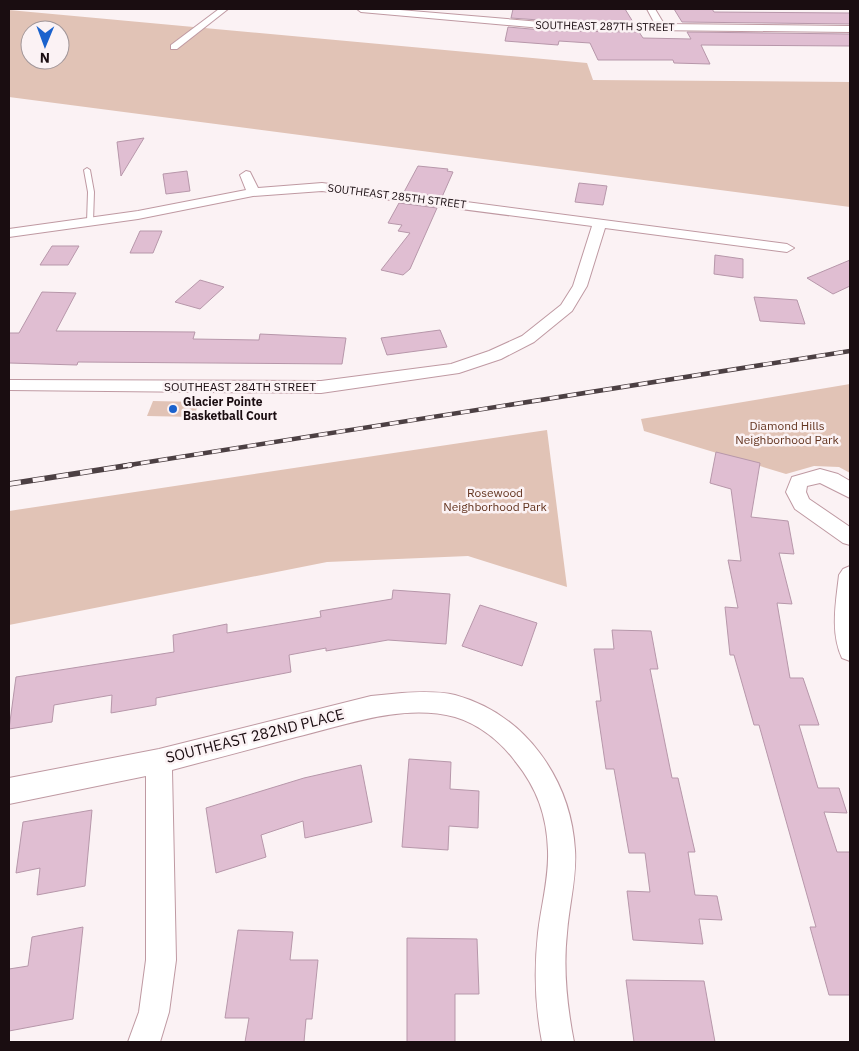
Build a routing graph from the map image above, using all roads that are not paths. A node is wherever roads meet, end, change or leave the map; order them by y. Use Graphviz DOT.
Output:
graph roads {
  1 [pos="224,9"];
  2 [pos="361,9"];
  3 [pos="481,9"];
  4 [pos="651,9"];
  5 [pos="474,19"];
  6 [pos="661,27"];
  7 [pos="850,29"];
  8 [pos="174,47"];
  9 [pos="87,170"];
  10 [pos="246,175"];
  11 [pos="253,192"];
  12 [pos="90,222"];
  13 [pos="600,222"];
  14 [pos="9,233"];
  15 [pos="787,248"];
  16 [pos="9,386"];
  17 [pos="850,491"];
  18 [pos="850,537"];
  19 [pos="850,575"];
  20 [pos="850,651"];
  21 [pos="159,761"];
  22 [pos="9,791"];
  23 [pos="144,1042"];
  24 [pos="558,1042"];
  1 -- 8 [label="street"];
  2 -- 5 [label="street, SOUTHEAST 287TH STREET"];
  3 -- 5 [label="street"];
  4 -- 6 [label="street"];
  5 -- 6 [label="street, SOUTHEAST 287TH STREET"];
  6 -- 7 [label="street, SOUTHEAST 287TH STREET"];
  9 -- 12 [label="lane"];
  10 -- 11 [label="street"];
  11 -- 12 [label="street, SOUTHEAST 285TH STREET"];
  11 -- 13 [label="street, SOUTHEAST 285TH STREET"];
  12 -- 14 [label="street, SOUTHEAST 285TH STREET"];
  13 -- 15 [label="street, SOUTHEAST 285TH STREET"];
  13 -- 16 [label="street, SOUTHEAST 284TH STREET"];
  17 -- 18 [label="street"];
  19 -- 20 [label="street"];
  21 -- 22 [label="street, SOUTHEAST 282ND PLACE"];
  21 -- 23 [label="street"];
  21 -- 24 [label="street, SOUTHEAST 282ND PLACE"];
}
